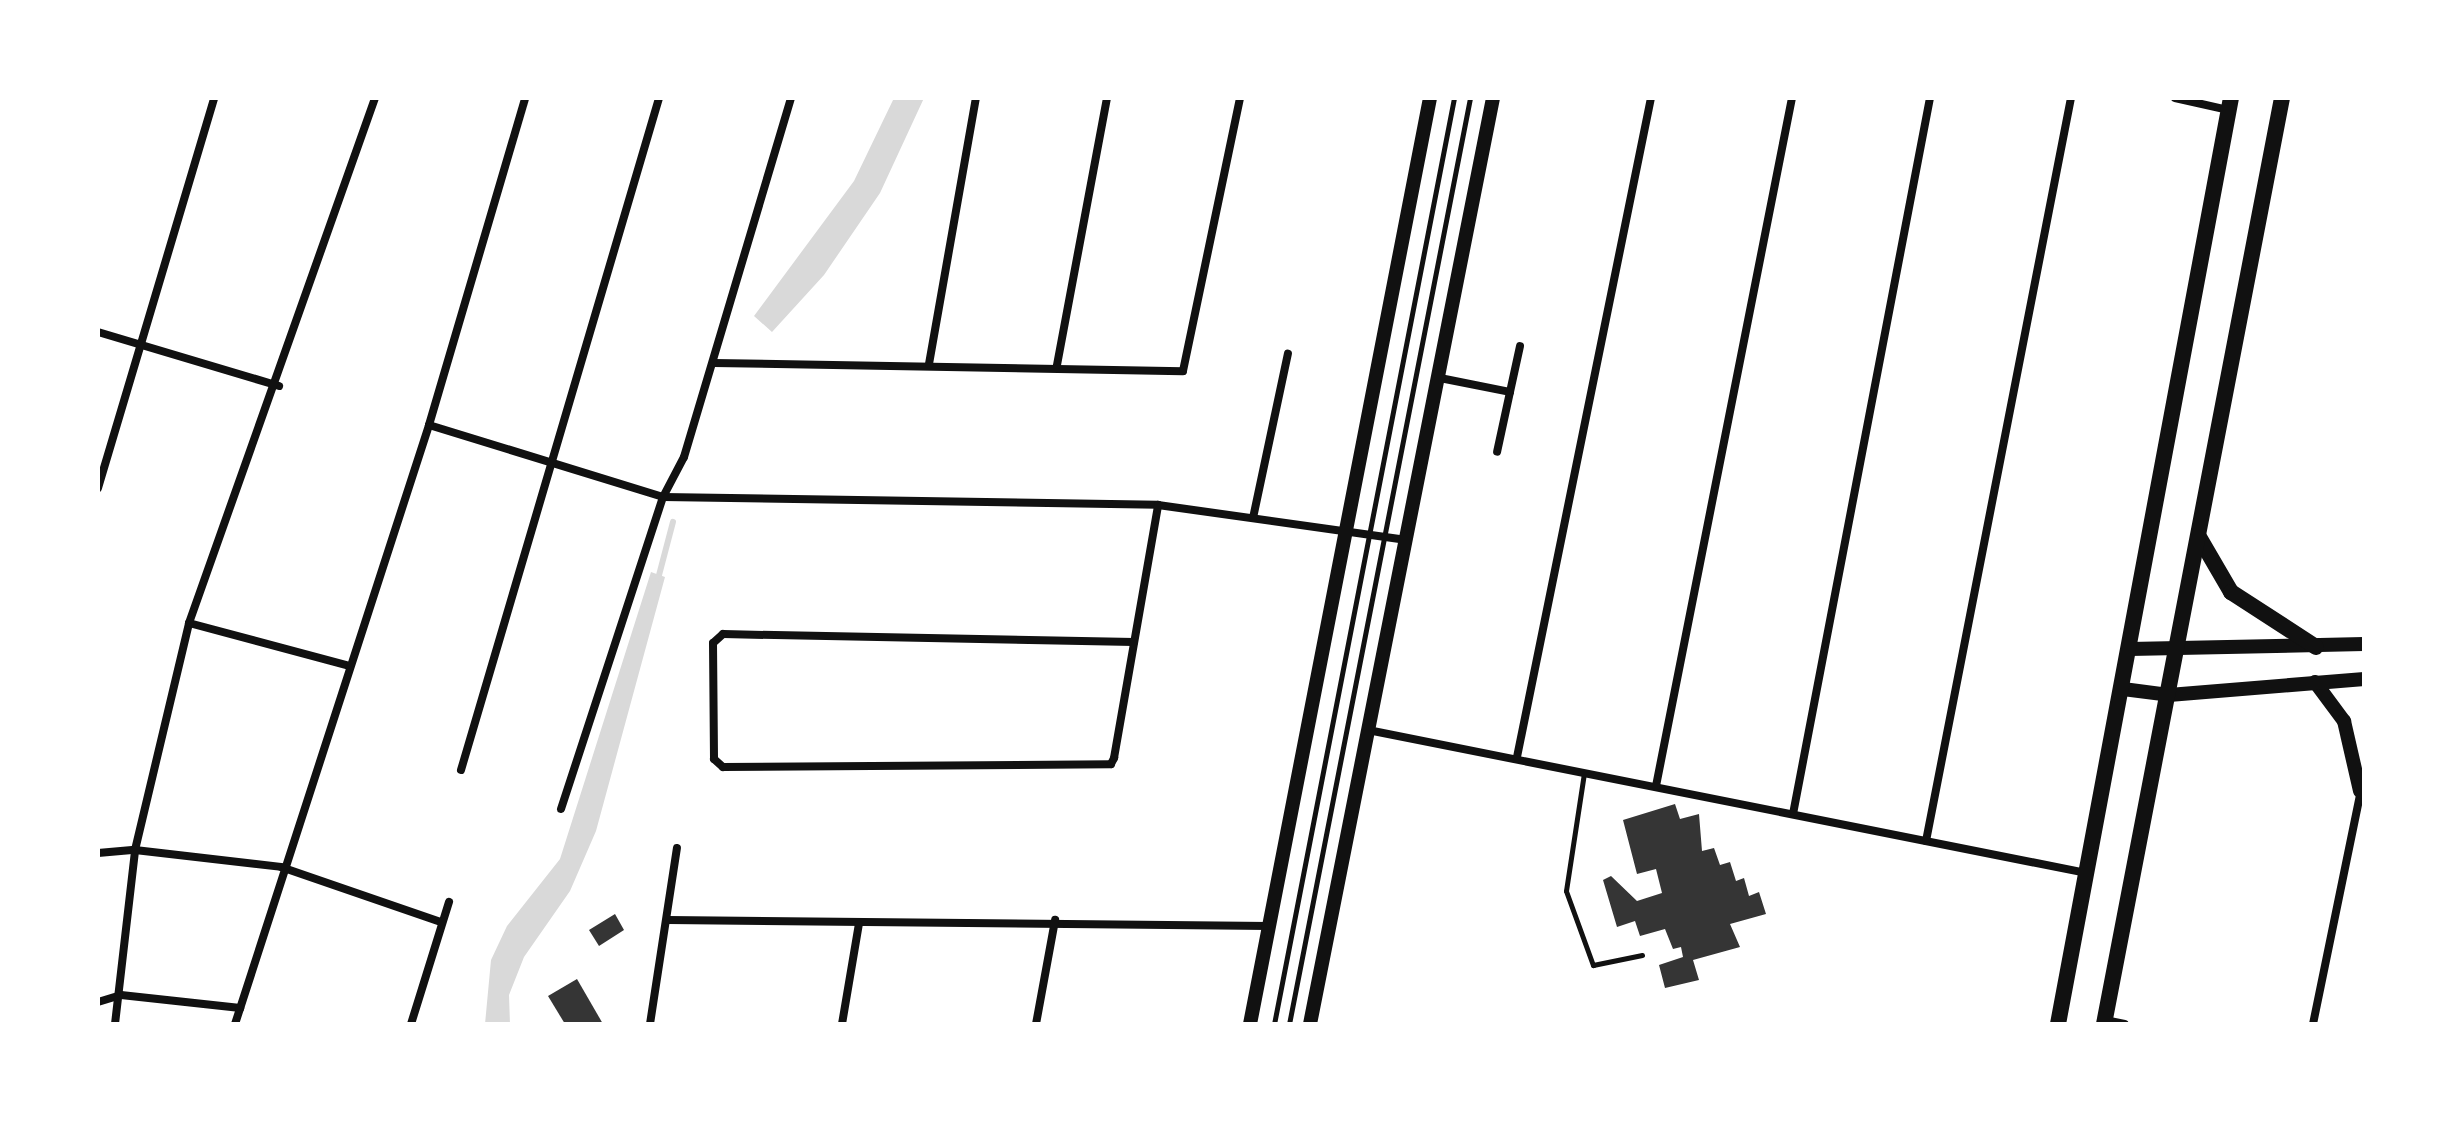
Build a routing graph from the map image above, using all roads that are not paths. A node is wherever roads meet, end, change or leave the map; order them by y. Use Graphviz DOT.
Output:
graph roads {
  1 [pos="214,98"];
  2 [pos="375,98"];
  3 [pos="525,98"];
  4 [pos="659,98"];
  5 [pos="791,98"];
  6 [pos="976,98"];
  7 [pos="1107,98"];
  8 [pos="1240,98"];
  9 [pos="1430,98"];
  10 [pos="1454,98"];
  11 [pos="1470,98"];
  12 [pos="1493,98"];
  13 [pos="1651,98"];
  14 [pos="1792,98"];
  15 [pos="1930,98"];
  16 [pos="2071,98"];
  17 [pos="2175,98"];
  18 [pos="2282,98"];
  19 [pos="2230,104"];
  20 [pos="98,332"];
  21 [pos="140,346"];
  22 [pos="1520,346"];
  23 [pos="1288,354"];
  24 [pos="714,363"];
  25 [pos="929,364"];
  26 [pos="1057,365"];
  27 [pos="1440,378"];
  28 [pos="279,386"];
  29 [pos="1510,392"];
  30 [pos="429,425"];
  31 [pos="1497,452"];
  32 [pos="553,461"];
  33 [pos="98,488"];
  34 [pos="663,497"];
  35 [pos="1158,505"];
  36 [pos="1253,518"];
  37 [pos="1343,530"];
  38 [pos="1370,534"];
  39 [pos="1384,536"];
  40 [pos="2199,537"];
  41 [pos="1407,540"];
  42 [pos="189,623"];
  43 [pos="1134,642"];
  44 [pos="2364,644"];
  45 [pos="2316,647"];
  46 [pos="2130,649"];
  47 [pos="2178,653"];
  48 [pos="346,665"];
  49 [pos="2364,679"];
  50 [pos="2315,682"];
  51 [pos="2123,689"];
  52 [pos="2169,695"];
  53 [pos="1368,730"];
  54 [pos="1517,757"];
  55 [pos="461,770"];
  56 [pos="1584,772"];
  57 [pos="2362,784"];
  58 [pos="1656,786"];
  59 [pos="561,809"];
  60 [pos="1793,814"];
  61 [pos="1926,841"];
  62 [pos="677,848"];
  63 [pos="135,850"];
  64 [pos="98,853"];
  65 [pos="281,867"];
  66 [pos="2087,873"];
  67 [pos="449,902"];
  68 [pos="668,920"];
  69 [pos="1055,920"];
  70 [pos="441,922"];
  71 [pos="859,924"];
  72 [pos="1269,926"];
  73 [pos="1642,955"];
  74 [pos="121,995"];
  75 [pos="98,1002"];
  76 [pos="240,1008"];
  77 [pos="2105,1022"];
  78 [pos="115,1024"];
  79 [pos="235,1024"];
  80 [pos="411,1024"];
  81 [pos="650,1024"];
  82 [pos="842,1024"];
  83 [pos="1036,1024"];
  84 [pos="1250,1024"];
  85 [pos="1274,1024"];
  86 [pos="1289,1024"];
  87 [pos="1310,1024"];
  88 [pos="2058,1024"];
  89 [pos="2125,1024"];
  90 [pos="2313,1024"];
  1 -- 21 [label="street"];
  2 -- 28 [label="street"];
  3 -- 30 [label="street"];
  4 -- 32 [label="street"];
  5 -- 24 [label="street"];
  6 -- 25 [label="street"];
  7 -- 26 [label="street"];
  8 -- 26 [label="street"];
  9 -- 37 [label="main road"];
  10 -- 38 [label="lane"];
  11 -- 39 [label="lane"];
  12 -- 27 [label="main road"];
  13 -- 54 [label="street"];
  14 -- 58 [label="street"];
  15 -- 60 [label="street"];
  16 -- 61 [label="street"];
  17 -- 19 [label="street"];
  18 -- 40 [label="main road"];
  19 -- 46 [label="main road"];
  20 -- 21 [label="street"];
  21 -- 28 [label="street"];
  21 -- 33 [label="street"];
  22 -- 29 [label="street"];
  23 -- 36 [label="street"];
  24 -- 25 [label="street"];
  24 -- 34 [label="street"];
  25 -- 26 [label="street"];
  27 -- 29 [label="street"];
  27 -- 41 [label="main road"];
  28 -- 42 [label="street"];
  29 -- 31 [label="street"];
  30 -- 32 [label="street"];
  30 -- 48 [label="street"];
  32 -- 34 [label="street"];
  32 -- 55 [label="street"];
  34 -- 35 [label="street"];
  34 -- 59 [label="street"];
  35 -- 36 [label="street"];
  35 -- 43 [label="street"];
  36 -- 37 [label="street"];
  37 -- 38 [label="street"];
  37 -- 72 [label="main road"];
  38 -- 39 [label="street"];
  38 -- 85 [label="lane"];
  39 -- 41 [label="street"];
  39 -- 86 [label="lane"];
  40 -- 45 [label="main road"];
  40 -- 47 [label="main road"];
  41 -- 53 [label="main road"];
  42 -- 48 [label="street"];
  42 -- 63 [label="street"];
  43 -- 43 [label="street"];
  44 -- 45 [label="main road"];
  45 -- 47 [label="main road"];
  46 -- 47 [label="main road"];
  46 -- 51 [label="main road"];
  47 -- 52 [label="main road"];
  48 -- 65 [label="street"];
  49 -- 50 [label="main road"];
  50 -- 52 [label="main road"];
  50 -- 57 [label="main road"];
  51 -- 52 [label="main road"];
  51 -- 66 [label="main road"];
  52 -- 77 [label="main road"];
  53 -- 54 [label="street"];
  53 -- 87 [label="main road"];
  54 -- 56 [label="street"];
  56 -- 58 [label="street"];
  56 -- 73 [label="lane"];
  57 -- 90 [label="street"];
  58 -- 60 [label="street"];
  60 -- 61 [label="street"];
  61 -- 66 [label="street"];
  62 -- 68 [label="street"];
  63 -- 64 [label="street"];
  63 -- 65 [label="street"];
  63 -- 74 [label="street"];
  65 -- 70 [label="street"];
  65 -- 76 [label="street"];
  66 -- 88 [label="main road"];
  67 -- 70 [label="street"];
  68 -- 71 [label="street"];
  68 -- 81 [label="street"];
  69 -- 71 [label="street"];
  69 -- 72 [label="street"];
  69 -- 83 [label="street"];
  70 -- 80 [label="street"];
  71 -- 82 [label="street"];
  72 -- 84 [label="main road"];
  74 -- 75 [label="street"];
  74 -- 76 [label="street"];
  74 -- 78 [label="street"];
  76 -- 79 [label="street"];
  77 -- 89 [label="street"];
}
